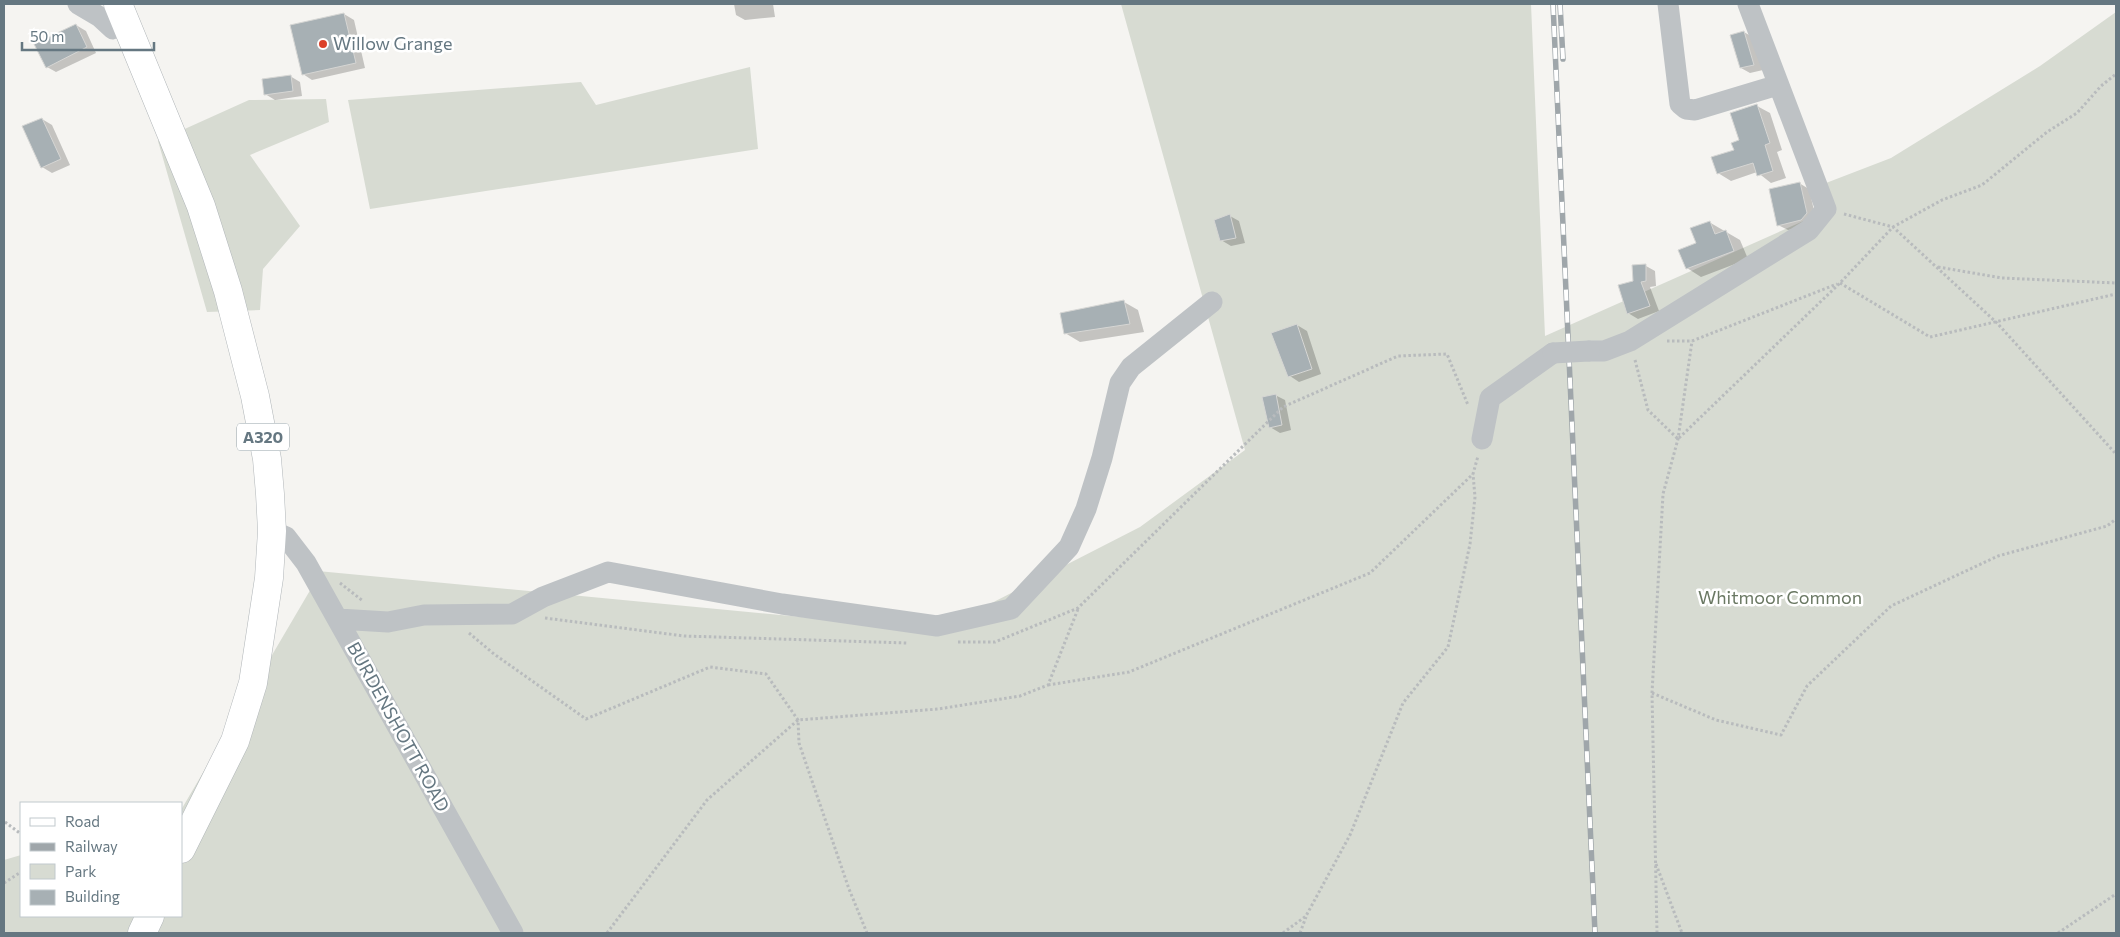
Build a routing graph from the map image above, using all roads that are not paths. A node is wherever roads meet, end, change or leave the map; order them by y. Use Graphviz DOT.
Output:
graph roads {
  1 [pos="78,4"];
  2 [pos="1668,4"];
  3 [pos="1748,4"];
  4 [pos="112,12"];
  5 [pos="1778,85"];
  6 [pos="1212,302"];
  7 [pos="1482,439"];
  8 [pos="272,531"];
  9 [pos="338,619"];
  10 [pos="182,847"];
  11 [pos="150,917"];
  12 [pos="142,933"];
  13 [pos="513,933"];
  1 -- 4 [label="street"];
  2 -- 5 [label="street"];
  3 -- 5 [label="street"];
  4 -- 8 [label="main road, A320"];
  5 -- 7 [label="street, bridge"];
  6 -- 9 [label="street"];
  8 -- 9 [label="street, BURDENSHOTT ROAD"];
  8 -- 10 [label="main road, A320"];
  9 -- 13 [label="street, BURDENSHOTT ROAD"];
  11 -- 12 [label="main road"];
}
